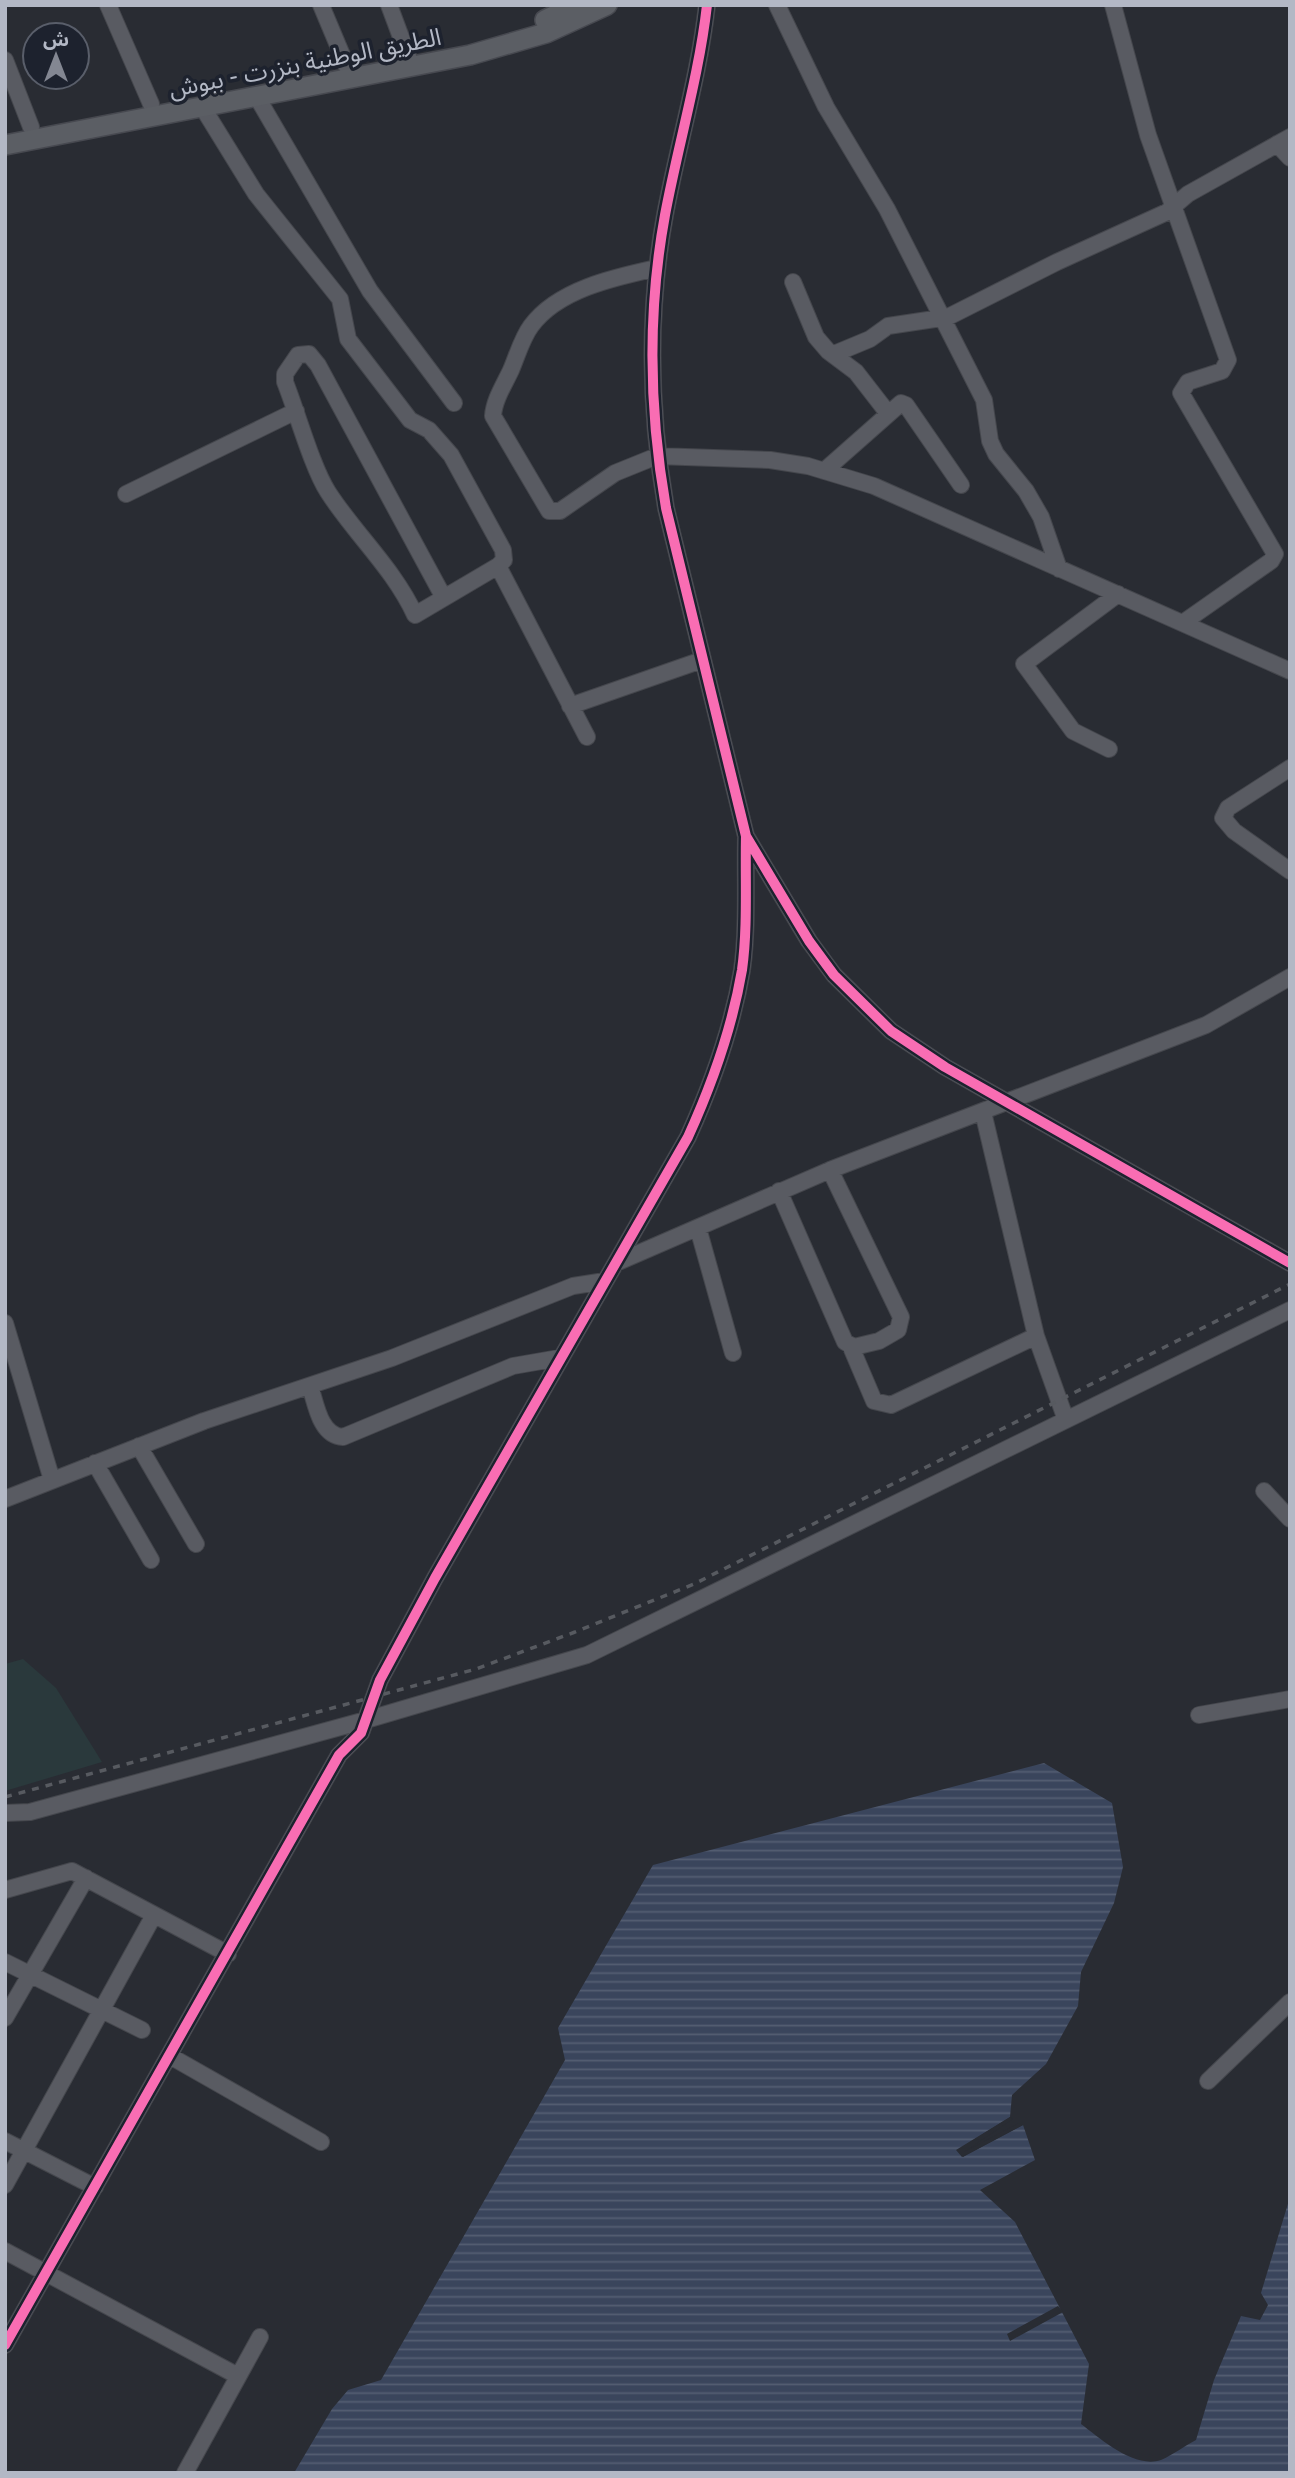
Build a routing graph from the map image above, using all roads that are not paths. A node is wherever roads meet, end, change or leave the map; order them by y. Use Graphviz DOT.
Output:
graph roads {
  1 [pos="108,5"];
  2 [pos="321,5"];
  3 [pos="389,5"];
  4 [pos="576,5"];
  5 [pos="607,5"];
  6 [pos="778,5"];
  7 [pos="1113,5"];
  8 [pos="705,10"];
  9 [pos="547,12"];
  10 [pos="408,55"];
  11 [pos="5,60"];
  12 [pos="347,67"];
  13 [pos="257,97"];
  14 [pos="151,104"];
  15 [pos="204,108"];
  16 [pos="31,127"];
  17 [pos="5,132"];
  18 [pos="1284,140"];
  19 [pos="5,145"];
  20 [pos="1290,158"];
  21 [pos="1172,208"];
  22 [pos="657,268"];
  23 [pos="793,282"];
  24 [pos="941,319"];
  25 [pos="834,354"];
  26 [pos="454,402"];
  27 [pos="296,411"];
  28 [pos="887,412"];
  29 [pos="657,456"];
  30 [pos="824,471"];
  31 [pos="961,485"];
  32 [pos="126,494"];
  33 [pos="1290,545"];
  34 [pos="1275,554"];
  35 [pos="498,566"];
  36 [pos="1059,569"];
  37 [pos="1118,594"];
  38 [pos="443,598"];
  39 [pos="1184,622"];
  40 [pos="702,660"];
  41 [pos="1290,671"];
  42 [pos="570,706"];
  43 [pos="587,737"];
  44 [pos="1109,749"];
  45 [pos="1290,768"];
  46 [pos="746,836"];
  47 [pos="1290,871"];
  48 [pos="1290,977"];
  49 [pos="1007,1103"];
  50 [pos="983,1112"];
  51 [pos="830,1170"];
  52 [pos="779,1191"];
  53 [pos="698,1228"];
  54 [pos="616,1263"];
  55 [pos="1290,1263"];
  56 [pos="605,1281"];
  57 [pos="1290,1310"];
  58 [pos="5,1323"];
  59 [pos="1036,1336"];
  60 [pos="851,1347"];
  61 [pos="733,1353"];
  62 [pos="559,1358"];
  63 [pos="310,1386"];
  64 [pos="1066,1420"];
  65 [pos="139,1446"];
  66 [pos="95,1463"];
  67 [pos="52,1480"];
  68 [pos="1264,1491"];
  69 [pos="5,1499"];
  70 [pos="1290,1518"];
  71 [pos="196,1544"];
  72 [pos="151,1560"];
  73 [pos="1290,1699"];
  74 [pos="1199,1715"];
  75 [pos="366,1720"];
  76 [pos="5,1813"];
  77 [pos="86,1878"];
  78 [pos="5,1890"];
  79 [pos="153,1914"];
  80 [pos="228,1954"];
  81 [pos="5,1962"];
  82 [pos="30,1974"];
  83 [pos="1290,2003"];
  84 [pos="100,2009"];
  85 [pos="5,2018"];
  86 [pos="142,2030"];
  87 [pos="170,2056"];
  88 [pos="1208,2081"];
  89 [pos="5,2141"];
  90 [pos="321,2141"];
  91 [pos="23,2151"];
  92 [pos="5,2185"];
  93 [pos="95,2187"];
  94 [pos="5,2251"];
  95 [pos="47,2272"];
  96 [pos="260,2337"];
  97 [pos="5,2345"];
  98 [pos="238,2376"];
  99 [pos="185,2473"];
  1 -- 14 [label="street"];
  2 -- 12 [label="street"];
  3 -- 10 [label="street"];
  4 -- 9 [label="main road, الطريق الوطنية بنزرت - ببوش"];
  5 -- 13 [label="main road, الطريق الوطنية بنزرت - ببوش"];
  6 -- 24 [label="street"];
  7 -- 21 [label="street"];
  8 -- 22 [label="street"];
  9 -- 10 [label="main road, الطريق الوطنية بنزرت - ببوش"];
  10 -- 12 [label="main road, الطريق الوطنية بنزرت - ببوش"];
  11 -- 16 [label="street"];
  12 -- 14 [label="main road, الطريق الوطنية بنزرت - ببوش"];
  13 -- 15 [label="main road, الطريق الوطنية بنزرت - ببوش"];
  13 -- 26 [label="street"];
  14 -- 16 [label="main road, الطريق الوطنية بنزرت - ببوش"];
  15 -- 19 [label="main road, الطريق الوطنية بنزرت - ببوش"];
  15 -- 35 [label="street"];
  16 -- 17 [label="main road, الطريق الوطنية بنزرت - ببوش"];
  18 -- 20 [label="street"];
  18 -- 21 [label="street"];
  21 -- 24 [label="street"];
  21 -- 34 [label="street"];
  22 -- 29 [label="street"];
  22 -- 29 [label="street"];
  23 -- 25 [label="street"];
  24 -- 25 [label="street"];
  24 -- 36 [label="street"];
  25 -- 28 [label="street"];
  27 -- 32 [label="street"];
  27 -- 38 [label="street"];
  27 -- 38 [label="street"];
  28 -- 30 [label="street"];
  28 -- 31 [label="street"];
  29 -- 30 [label="street"];
  29 -- 40 [label="street"];
  30 -- 36 [label="street"];
  33 -- 34 [label="street"];
  34 -- 39 [label="street"];
  35 -- 38 [label="street"];
  35 -- 42 [label="street"];
  36 -- 37 [label="street"];
  37 -- 39 [label="street"];
  37 -- 44 [label="street"];
  39 -- 41 [label="street"];
  40 -- 42 [label="street"];
  40 -- 46 [label="street"];
  42 -- 43 [label="street"];
  45 -- 47 [label="street"];
  46 -- 49 [label="street"];
  46 -- 54 [label="street"];
  48 -- 49 [label="street"];
  49 -- 50 [label="street"];
  49 -- 55 [label="street"];
  50 -- 51 [label="street"];
  50 -- 59 [label="street"];
  51 -- 52 [label="street"];
  51 -- 60 [label="street"];
  52 -- 53 [label="street"];
  52 -- 60 [label="street"];
  53 -- 54 [label="street"];
  53 -- 61 [label="street"];
  54 -- 56 [label="street"];
  56 -- 62 [label="street"];
  56 -- 63 [label="street"];
  57 -- 64 [label="street"];
  58 -- 67 [label="street"];
  59 -- 60 [label="street"];
  59 -- 64 [label="street"];
  62 -- 63 [label="street"];
  62 -- 75 [label="street"];
  63 -- 65 [label="street"];
  64 -- 75 [label="street"];
  65 -- 66 [label="street"];
  65 -- 71 [label="street"];
  66 -- 67 [label="street"];
  66 -- 72 [label="street"];
  67 -- 69 [label="street"];
  68 -- 70 [label="street"];
  73 -- 74 [label="street"];
  75 -- 76 [label="street"];
  75 -- 80 [label="street"];
  77 -- 78 [label="street"];
  77 -- 79 [label="street"];
  77 -- 82 [label="street"];
  79 -- 80 [label="street"];
  79 -- 84 [label="street"];
  80 -- 87 [label="street"];
  81 -- 82 [label="street"];
  82 -- 84 [label="street"];
  82 -- 85 [label="street"];
  83 -- 88 [label="street"];
  84 -- 86 [label="street"];
  84 -- 91 [label="street"];
  87 -- 90 [label="street"];
  87 -- 93 [label="street"];
  89 -- 91 [label="street"];
  91 -- 92 [label="street"];
  91 -- 93 [label="street"];
  93 -- 95 [label="street"];
  94 -- 95 [label="street"];
  95 -- 97 [label="street"];
  95 -- 98 [label="street"];
  96 -- 98 [label="street"];
  98 -- 99 [label="street"];
}
